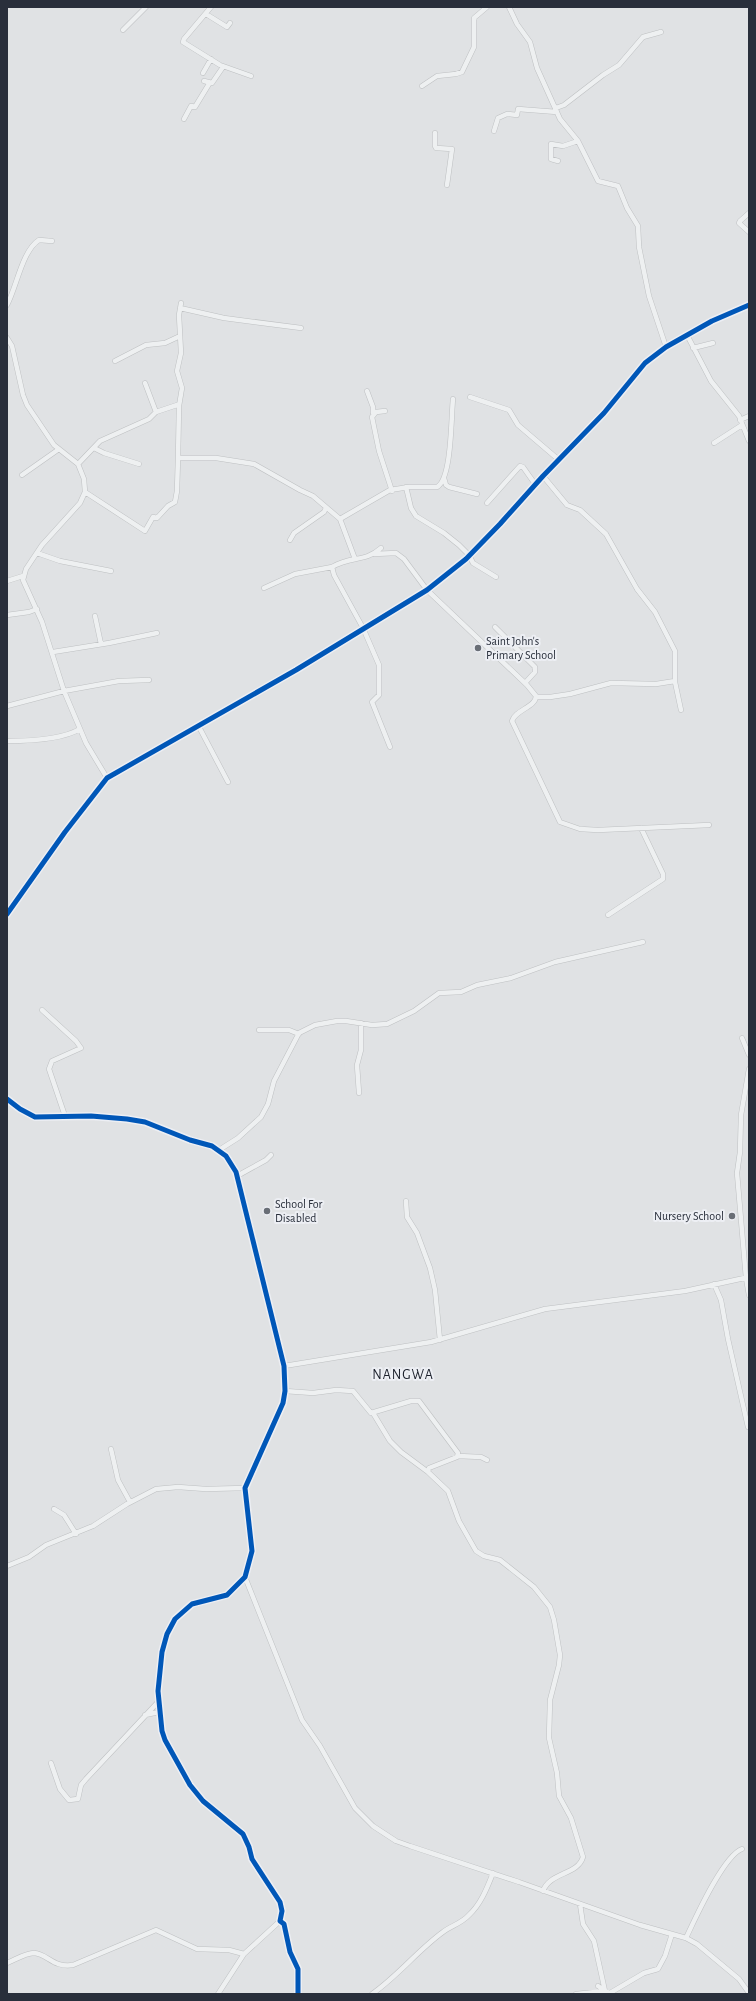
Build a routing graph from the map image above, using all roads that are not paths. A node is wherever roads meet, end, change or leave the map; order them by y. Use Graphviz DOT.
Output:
graph roads {
  1 [pos="146,7"];
  2 [pos="211,7"];
  3 [pos="487,7"];
  4 [pos="509,7"];
  5 [pos="206,14"];
  6 [pos="230,23"];
  7 [pos="122,30"];
  8 [pos="661,32"];
  9 [pos="211,59"];
  10 [pos="223,67"];
  11 [pos="203,74"];
  12 [pos="251,76"];
  13 [pos="204,81"];
  14 [pos="209,84"];
  15 [pos="422,86"];
  16 [pos="556,110"];
  17 [pos="184,118"];
  18 [pos="494,131"];
  19 [pos="435,133"];
  20 [pos="578,141"];
  21 [pos="558,161"];
  22 [pos="447,185"];
  23 [pos="749,213"];
  24 [pos="749,232"];
  25 [pos="52,241"];
  26 [pos="7,305"];
  27 [pos="749,305"];
  28 [pos="301,328"];
  29 [pos="687,335"];
  30 [pos="180,336"];
  31 [pos="7,338"];
  32 [pos="713,343"];
  33 [pos="666,347"];
  34 [pos="693,348"];
  35 [pos="115,361"];
  36 [pos="146,383"];
  37 [pos="367,391"];
  38 [pos="470,397"];
  39 [pos="453,399"];
  40 [pos="178,406"];
  41 [pos="385,411"];
  42 [pos="156,412"];
  43 [pos="373,413"];
  44 [pos="749,416"];
  45 [pos="741,422"];
  46 [pos="749,441"];
  47 [pos="714,442"];
  48 [pos="94,448"];
  49 [pos="59,449"];
  50 [pos="178,458"];
  51 [pos="559,460"];
  52 [pos="78,464"];
  53 [pos="140,464"];
  54 [pos="22,475"];
  55 [pos="543,476"];
  56 [pos="444,478"];
  57 [pos="535,484"];
  58 [pos="406,487"];
  59 [pos="392,491"];
  60 [pos="85,492"];
  61 [pos="477,494"];
  62 [pos="487,503"];
  63 [pos="326,508"];
  64 [pos="340,519"];
  65 [pos="290,540"];
  66 [pos="381,548"];
  67 [pos="37,553"];
  68 [pos="374,554"];
  69 [pos="469,556"];
  70 [pos="355,558"];
  71 [pos="332,567"];
  72 [pos="110,571"];
  73 [pos="22,576"];
  74 [pos="496,577"];
  75 [pos="7,581"];
  76 [pos="264,588"];
  77 [pos="427,590"];
  78 [pos="37,609"];
  79 [pos="7,615"];
  80 [pos="94,616"];
  81 [pos="495,627"];
  82 [pos="363,628"];
  83 [pos="157,633"];
  84 [pos="100,644"];
  85 [pos="53,652"];
  86 [pos="148,680"];
  87 [pos="675,681"];
  88 [pos="525,683"];
  89 [pos="64,691"];
  90 [pos="537,697"];
  91 [pos="7,706"];
  92 [pos="681,710"];
  93 [pos="198,726"];
  94 [pos="80,729"];
  95 [pos="7,741"];
  96 [pos="390,747"];
  97 [pos="107,778"];
  98 [pos="228,782"];
  99 [pos="709,824"];
  100 [pos="642,828"];
  101 [pos="7,914"];
  102 [pos="608,915"];
  103 [pos="643,942"];
  104 [pos="42,1010"];
  105 [pos="361,1023"];
  106 [pos="259,1030"];
  107 [pos="299,1034"];
  108 [pos="742,1038"];
  109 [pos="749,1055"];
  110 [pos="749,1069"];
  111 [pos="359,1093"];
  112 [pos="7,1099"];
  113 [pos="65,1116"];
  114 [pos="219,1150"];
  115 [pos="271,1155"];
  116 [pos="237,1176"];
  117 [pos="406,1201"];
  118 [pos="747,1277"];
  119 [pos="714,1284"];
  120 [pos="749,1295"];
  121 [pos="440,1340"];
  122 [pos="284,1366"];
  123 [pos="285,1391"];
  124 [pos="372,1413"];
  125 [pos="748,1413"];
  126 [pos="748,1427"];
  127 [pos="111,1449"];
  128 [pos="458,1456"];
  129 [pos="487,1460"];
  130 [pos="428,1472"];
  131 [pos="246,1488"];
  132 [pos="130,1502"];
  133 [pos="54,1509"];
  134 [pos="76,1534"];
  135 [pos="7,1566"];
  136 [pos="245,1577"];
  137 [pos="159,1701"];
  138 [pos="159,1712"];
  139 [pos="145,1715"];
  140 [pos="51,1763"];
  141 [pos="742,1849"];
  142 [pos="493,1873"];
  143 [pos="543,1891"];
  144 [pos="580,1904"];
  145 [pos="280,1921"];
  146 [pos="672,1934"];
  147 [pos="686,1938"];
  148 [pos="244,1954"];
  149 [pos="7,1963"];
  150 [pos="598,1986"];
  151 [pos="605,1992"];
  152 [pos="749,1993"];
  153 [pos="218,1994"];
  154 [pos="298,1994"];
  155 [pos="372,1994"];
  156 [pos="576,1994"];
  1 -- 7 [label="street"];
  2 -- 5 [label="street"];
  3 -- 15 [label="street"];
  4 -- 16 [label="street"];
  5 -- 6 [label="street"];
  5 -- 9 [label="street"];
  8 -- 16 [label="street"];
  9 -- 10 [label="street"];
  9 -- 11 [label="street"];
  10 -- 12 [label="street"];
  10 -- 14 [label="street"];
  13 -- 14 [label="street"];
  14 -- 17 [label="street"];
  16 -- 18 [label="street"];
  16 -- 20 [label="street"];
  19 -- 22 [label="street"];
  20 -- 21 [label="street"];
  20 -- 33 [label="street"];
  23 -- 24 [label="street"];
  25 -- 26 [label="street"];
  27 -- 29 [label="street"];
  28 -- 30 [label="street"];
  29 -- 33 [label="street"];
  29 -- 34 [label="street"];
  30 -- 35 [label="street"];
  30 -- 40 [label="street"];
  31 -- 49 [label="street"];
  32 -- 34 [label="street"];
  33 -- 51 [label="street"];
  34 -- 45 [label="street"];
  36 -- 42 [label="street"];
  37 -- 43 [label="street"];
  38 -- 51 [label="street"];
  39 -- 56 [label="street"];
  40 -- 42 [label="street"];
  40 -- 50 [label="street"];
  41 -- 43 [label="street"];
  42 -- 48 [label="street"];
  43 -- 59 [label="street"];
  44 -- 45 [label="street"];
  45 -- 46 [label="street"];
  45 -- 47 [label="street"];
  48 -- 52 [label="street"];
  48 -- 53 [label="street"];
  49 -- 52 [label="street"];
  49 -- 54 [label="street"];
  50 -- 60 [label="street"];
  50 -- 63 [label="street"];
  51 -- 55 [label="street"];
  52 -- 60 [label="street"];
  55 -- 57 [label="street"];
  55 -- 87 [label="street"];
  56 -- 58 [label="street"];
  56 -- 61 [label="street"];
  57 -- 62 [label="street"];
  57 -- 69 [label="street"];
  58 -- 59 [label="street"];
  58 -- 69 [label="street"];
  59 -- 64 [label="street"];
  60 -- 67 [label="street"];
  63 -- 64 [label="street"];
  63 -- 65 [label="street"];
  64 -- 70 [label="street"];
  66 -- 68 [label="street"];
  67 -- 72 [label="street"];
  67 -- 73 [label="street"];
  68 -- 70 [label="street"];
  68 -- 77 [label="street"];
  69 -- 74 [label="street"];
  69 -- 77 [label="street"];
  70 -- 71 [label="street"];
  71 -- 76 [label="street"];
  71 -- 82 [label="street"];
  73 -- 75 [label="street"];
  73 -- 78 [label="street"];
  77 -- 82 [label="street"];
  77 -- 88 [label="street"];
  78 -- 79 [label="street"];
  78 -- 85 [label="street"];
  80 -- 84 [label="street"];
  81 -- 88 [label="street"];
  82 -- 93 [label="street"];
  82 -- 96 [label="street"];
  83 -- 84 [label="street"];
  84 -- 85 [label="street"];
  85 -- 89 [label="street"];
  86 -- 89 [label="street"];
  87 -- 90 [label="street"];
  87 -- 92 [label="street"];
  88 -- 90 [label="street"];
  89 -- 91 [label="street"];
  89 -- 94 [label="street"];
  90 -- 100 [label="street"];
  93 -- 97 [label="street"];
  93 -- 98 [label="street"];
  94 -- 95 [label="street"];
  94 -- 97 [label="street"];
  97 -- 101 [label="street"];
  99 -- 100 [label="street"];
  100 -- 102 [label="street"];
  103 -- 105 [label="street"];
  104 -- 113 [label="street"];
  105 -- 107 [label="street"];
  105 -- 111 [label="street"];
  106 -- 107 [label="street"];
  107 -- 114 [label="street"];
  108 -- 109 [label="street"];
  110 -- 118 [label="street"];
  112 -- 113 [label="street"];
  113 -- 114 [label="street"];
  114 -- 116 [label="street"];
  115 -- 116 [label="street"];
  116 -- 122 [label="street"];
  117 -- 121 [label="street"];
  118 -- 119 [label="street"];
  118 -- 120 [label="street"];
  119 -- 121 [label="street"];
  119 -- 125 [label="street"];
  121 -- 122 [label="street"];
  122 -- 123 [label="street"];
  123 -- 124 [label="street"];
  123 -- 131 [label="street"];
  124 -- 128 [label="street"];
  124 -- 130 [label="street"];
  125 -- 126 [label="street"];
  127 -- 132 [label="street"];
  128 -- 129 [label="street"];
  128 -- 130 [label="street"];
  130 -- 143 [label="street"];
  131 -- 132 [label="street"];
  131 -- 136 [label="street"];
  132 -- 134 [label="street"];
  133 -- 134 [label="street"];
  134 -- 135 [label="street"];
  136 -- 137 [label="street"];
  136 -- 142 [label="street"];
  137 -- 138 [label="street"];
  137 -- 139 [label="street"];
  138 -- 139 [label="street"];
  138 -- 145 [label="street"];
  139 -- 140 [label="street"];
  141 -- 147 [label="street"];
  142 -- 143 [label="street"];
  142 -- 155 [label="street"];
  143 -- 144 [label="street"];
  144 -- 146 [label="street"];
  144 -- 151 [label="street"];
  145 -- 148 [label="street"];
  145 -- 154 [label="street"];
  146 -- 147 [label="street"];
  146 -- 151 [label="street"];
  147 -- 152 [label="street"];
  148 -- 149 [label="street"];
  148 -- 153 [label="street"];
  150 -- 151 [label="street"];
  151 -- 156 [label="street"];
}
